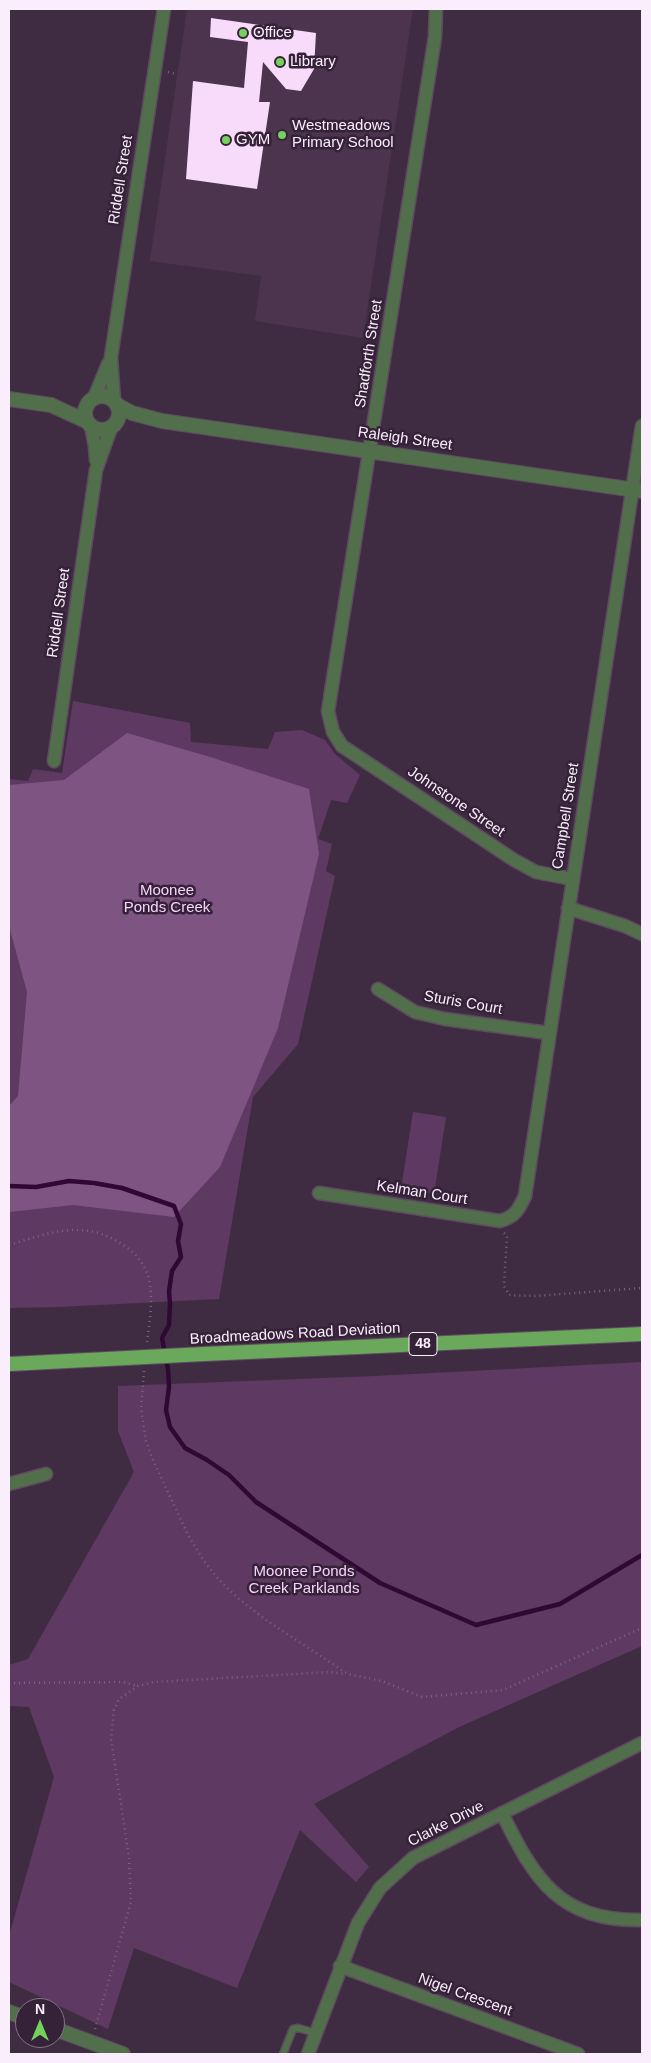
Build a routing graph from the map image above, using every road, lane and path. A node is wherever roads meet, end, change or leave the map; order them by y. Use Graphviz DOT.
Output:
graph roads {
  1 [pos="164,9"];
  2 [pos="436,9"];
  3 [pos="111,357"];
  4 [pos="9,399"];
  5 [pos="92,400"];
  6 [pos="116,403"];
  7 [pos="51,405"];
  8 [pos="162,421"];
  9 [pos="89,424"];
  10 [pos="642,426"];
  11 [pos="112,427"];
  12 [pos="370,450"];
  13 [pos="96,470"];
  14 [pos="637,490"];
  15 [pos="333,732"];
  16 [pos="54,761"];
  17 [pos="572,879"];
  18 [pos="568,908"];
  19 [pos="642,934"];
  20 [pos="378,989"];
  21 [pos="548,1033"];
  22 [pos="318,1193"];
  23 [pos="518,1210"];
  24 [pos="498,1232"];
  25 [pos="9,1246"];
  26 [pos="147,1273"];
  27 [pos="642,1288"];
  28 [pos="642,1334"];
  29 [pos="9,1364"];
  30 [pos="142,1415"];
  31 [pos="46,1474"];
  32 [pos="9,1484"];
  33 [pos="642,1628"];
  34 [pos="348,1674"];
  35 [pos="9,1683"];
  36 [pos="138,1686"];
  37 [pos="642,1743"];
  38 [pos="502,1814"];
  39 [pos="642,1920"];
  40 [pos="340,1966"];
  41 [pos="65,2033"];
  42 [pos="316,2033"];
  43 [pos="91,2042"];
  44 [pos="122,2054"];
  45 [pos="284,2054"];
  46 [pos="308,2054"];
  47 [pos="578,2054"];
  1 -- 3 [label="street, Riddell Street"];
  2 -- 12 [label="street, Shadforth Street"];
  3 -- 5 [label="street, Riddell Street"];
  3 -- 6 [label="street, Riddell Street"];
  4 -- 7 [label="street"];
  5 -- 6 [label="street"];
  5 -- 7 [label="street"];
  5 -- 9 [label="street"];
  6 -- 8 [label="street, Raleigh Street"];
  6 -- 11 [label="street"];
  7 -- 9 [label="street"];
  8 -- 11 [label="street, Raleigh Street"];
  8 -- 12 [label="street, Raleigh Street"];
  9 -- 11 [label="street"];
  9 -- 13 [label="street, Riddell Street"];
  10 -- 14 [label="street, Campbell Street"];
  11 -- 13 [label="street, Riddell Street"];
  12 -- 14 [label="street, Raleigh Street"];
  12 -- 15 [label="street, Shadforth Street"];
  13 -- 16 [label="street, Riddell Street"];
  14 -- 17 [label="street, Campbell Street"];
  15 -- 17 [label="street, Johnstone Street"];
  17 -- 18 [label="street, Campbell Street"];
  18 -- 19 [label="street"];
  18 -- 21 [label="street, Campbell Street"];
  20 -- 21 [label="street, Sturis Court"];
  21 -- 23 [label="street, Campbell Street"];
  22 -- 23 [label="street, Kelman Court"];
  24 -- 27 [label="path"];
  25 -- 26 [label="path"];
  28 -- 29 [label="main road, Broadmeadows Road Deviation / 48, bridge"];
  30 -- 34 [label="path"];
  31 -- 32 [label="street"];
  33 -- 34 [label="path"];
  34 -- 36 [label="path"];
  35 -- 36 [label="path"];
  36 -- 43 [label="path"];
  37 -- 38 [label="street, Clarke Drive"];
  38 -- 39 [label="street"];
  38 -- 40 [label="street, Clarke Drive"];
  40 -- 42 [label="street, Clarke Drive"];
  40 -- 47 [label="street, Nigel Crescent"];
  41 -- 43 [label="street"];
  42 -- 45 [label="lane"];
  42 -- 46 [label="street, Clarke Drive"];
  43 -- 44 [label="street"];
}
